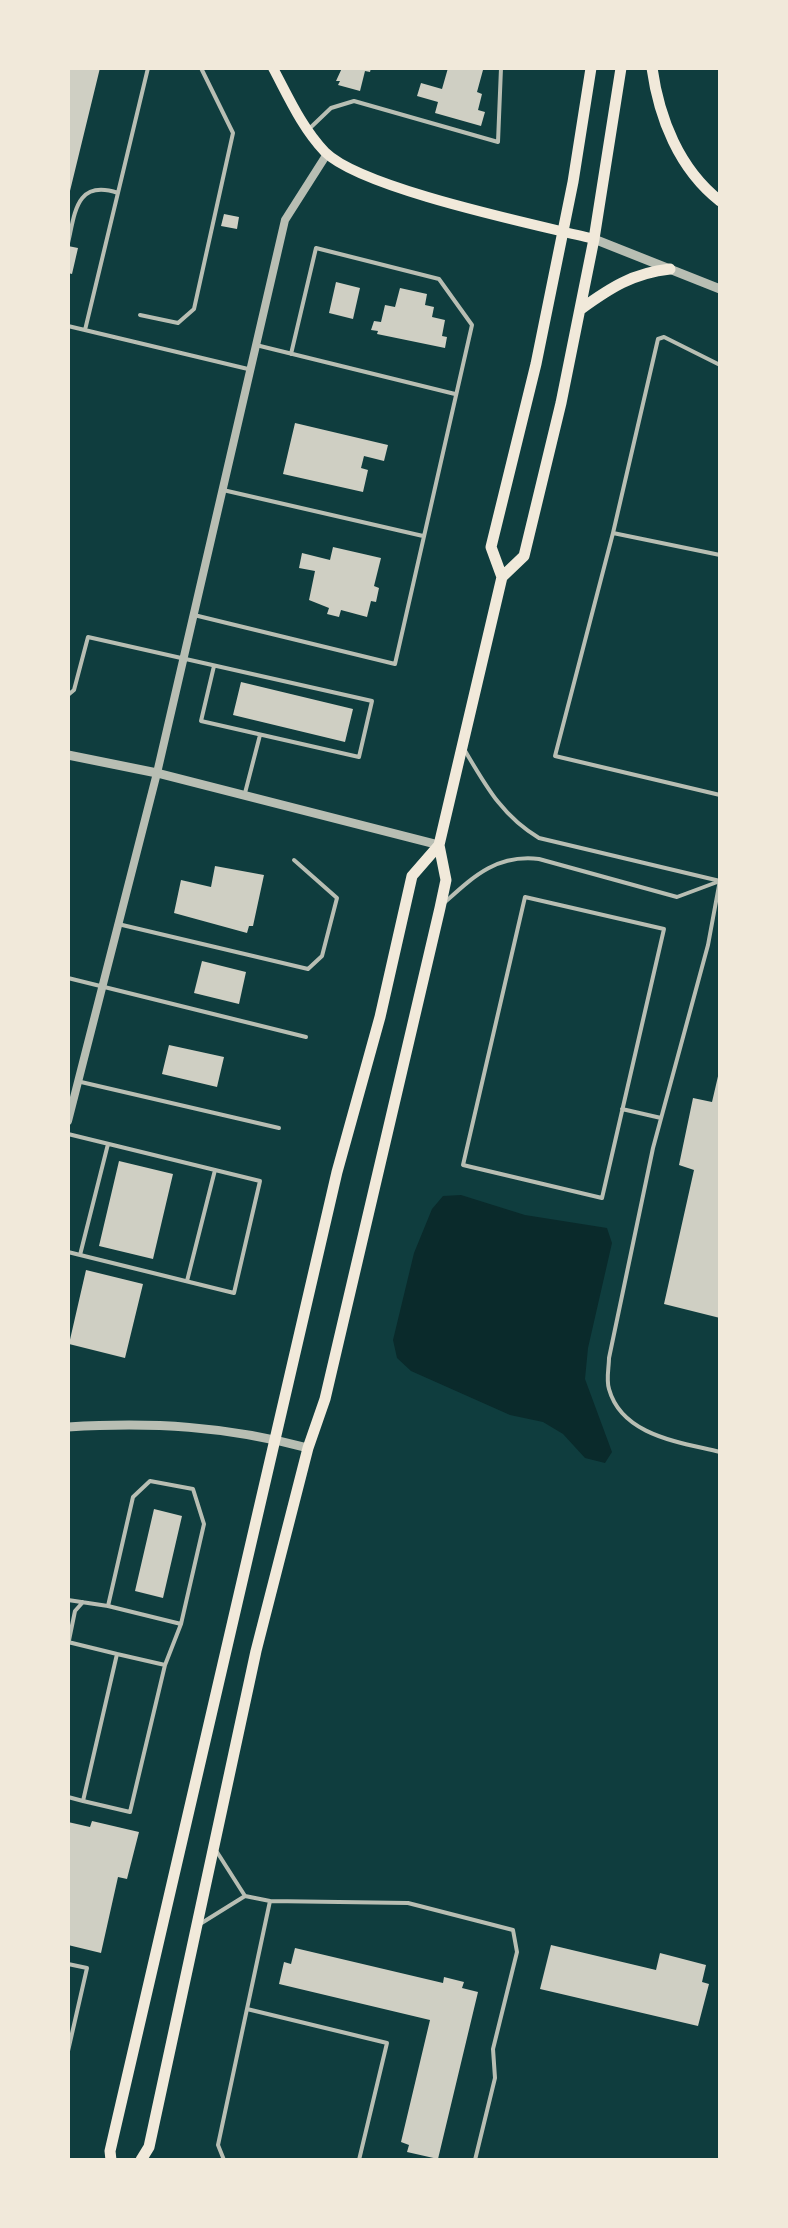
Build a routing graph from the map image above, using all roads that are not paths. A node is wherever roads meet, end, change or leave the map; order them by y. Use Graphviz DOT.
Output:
graph roads {
  1 [pos="148,68"];
  2 [pos="200,68"];
  3 [pos="272,68"];
  4 [pos="501,68"];
  5 [pos="591,68"];
  6 [pos="621,68"];
  7 [pos="652,68"];
  8 [pos="308,129"];
  9 [pos="327,154"];
  10 [pos="118,193"];
  11 [pos="720,202"];
  12 [pos="562,231"];
  13 [pos="594,239"];
  14 [pos="68,243"];
  15 [pos="670,269"];
  16 [pos="720,289"];
  17 [pos="581,309"];
  18 [pos="140,315"];
  19 [pos="68,326"];
  20 [pos="86,330"];
  21 [pos="256,345"];
  22 [pos="291,354"];
  23 [pos="720,365"];
  24 [pos="250,370"];
  25 [pos="455,394"];
  26 [pos="222,490"];
  27 [pos="613,533"];
  28 [pos="423,536"];
  29 [pos="720,555"];
  30 [pos="502,578"];
  31 [pos="194,615"];
  32 [pos="184,659"];
  33 [pos="214,666"];
  34 [pos="68,694"];
  35 [pos="260,735"];
  36 [pos="462,746"];
  37 [pos="68,754"];
  38 [pos="157,773"];
  39 [pos="720,794"];
  40 [pos="244,795"];
  41 [pos="439,845"];
  42 [pos="294,860"];
  43 [pos="720,880"];
  44 [pos="440,908"];
  45 [pos="118,924"];
  46 [pos="68,978"];
  47 [pos="102,986"];
  48 [pos="306,1037"];
  49 [pos="77,1081"];
  50 [pos="70,1102"];
  51 [pos="622,1109"];
  52 [pos="661,1118"];
  53 [pos="68,1121"];
  54 [pos="278,1128"];
  55 [pos="68,1134"];
  56 [pos="108,1144"];
  57 [pos="216,1170"];
  58 [pos="68,1252"];
  59 [pos="80,1256"];
  60 [pos="188,1281"];
  61 [pos="68,1427"];
  62 [pos="276,1440"];
  63 [pos="308,1448"];
  64 [pos="720,1452"];
  65 [pos="68,1600"];
  66 [pos="82,1602"];
  67 [pos="108,1606"];
  68 [pos="181,1624"];
  69 [pos="68,1643"];
  70 [pos="117,1654"];
  71 [pos="165,1665"];
  72 [pos="68,1797"];
  73 [pos="83,1801"];
  74 [pos="214,1849"];
  75 [pos="246,1896"];
  76 [pos="270,1901"];
  77 [pos="196,1927"];
  78 [pos="68,1964"];
  79 [pos="247,2009"];
  80 [pos="68,2051"];
  81 [pos="111,2160"];
  82 [pos="141,2160"];
  83 [pos="224,2160"];
  84 [pos="359,2160"];
  85 [pos="476,2160"];
  1 -- 10 [label="lane"];
  2 -- 18 [label="lane"];
  3 -- 8 [label="main road"];
  4 -- 8 [label="lane"];
  5 -- 12 [label="main road"];
  6 -- 13 [label="main road"];
  7 -- 11 [label="main road"];
  8 -- 9 [label="main road"];
  9 -- 12 [label="main road"];
  9 -- 21 [label="street"];
  10 -- 14 [label="lane"];
  10 -- 20 [label="lane"];
  12 -- 13 [label="main road"];
  12 -- 30 [label="main road"];
  13 -- 15 [label="street"];
  13 -- 17 [label="main road"];
  15 -- 16 [label="street"];
  15 -- 17 [label="main road"];
  17 -- 30 [label="main road"];
  19 -- 20 [label="lane"];
  20 -- 24 [label="lane"];
  21 -- 22 [label="lane"];
  21 -- 24 [label="street"];
  22 -- 25 [label="lane"];
  22 -- 25 [label="lane"];
  23 -- 27 [label="lane"];
  24 -- 26 [label="street"];
  25 -- 28 [label="lane"];
  26 -- 28 [label="lane"];
  26 -- 31 [label="street"];
  27 -- 29 [label="lane"];
  27 -- 39 [label="lane"];
  28 -- 31 [label="lane"];
  30 -- 36 [label="main road"];
  31 -- 32 [label="street"];
  32 -- 33 [label="lane"];
  32 -- 34 [label="lane"];
  32 -- 38 [label="street"];
  33 -- 35 [label="lane"];
  33 -- 35 [label="lane"];
  35 -- 40 [label="lane"];
  36 -- 41 [label="main road"];
  36 -- 43 [label="lane"];
  37 -- 38 [label="street"];
  38 -- 40 [label="street"];
  38 -- 45 [label="street"];
  40 -- 41 [label="street"];
  41 -- 44 [label="main road"];
  41 -- 62 [label="main road"];
  42 -- 45 [label="lane"];
  43 -- 44 [label="lane"];
  43 -- 52 [label="lane"];
  44 -- 63 [label="main road"];
  45 -- 47 [label="street"];
  46 -- 47 [label="lane"];
  47 -- 48 [label="lane"];
  47 -- 49 [label="street"];
  49 -- 50 [label="street"];
  49 -- 54 [label="lane"];
  50 -- 53 [label="street"];
  51 -- 51 [label="lane"];
  51 -- 52 [label="lane"];
  52 -- 64 [label="lane"];
  55 -- 56 [label="lane"];
  56 -- 57 [label="lane"];
  56 -- 59 [label="lane"];
  57 -- 60 [label="lane"];
  57 -- 60 [label="lane"];
  58 -- 59 [label="lane"];
  59 -- 60 [label="lane"];
  61 -- 62 [label="street"];
  62 -- 63 [label="street"];
  62 -- 81 [label="main road"];
  63 -- 74 [label="main road"];
  65 -- 66 [label="lane"];
  66 -- 67 [label="lane"];
  66 -- 69 [label="lane"];
  67 -- 68 [label="lane"];
  67 -- 68 [label="lane"];
  68 -- 71 [label="lane"];
  69 -- 70 [label="lane"];
  70 -- 71 [label="lane"];
  70 -- 73 [label="lane"];
  71 -- 73 [label="lane"];
  72 -- 73 [label="lane"];
  74 -- 75 [label="lane"];
  74 -- 77 [label="main road"];
  75 -- 76 [label="lane"];
  75 -- 77 [label="lane"];
  76 -- 79 [label="lane"];
  76 -- 85 [label="lane"];
  77 -- 82 [label="main road"];
  78 -- 80 [label="lane"];
  79 -- 83 [label="lane"];
  79 -- 84 [label="lane"];
}
